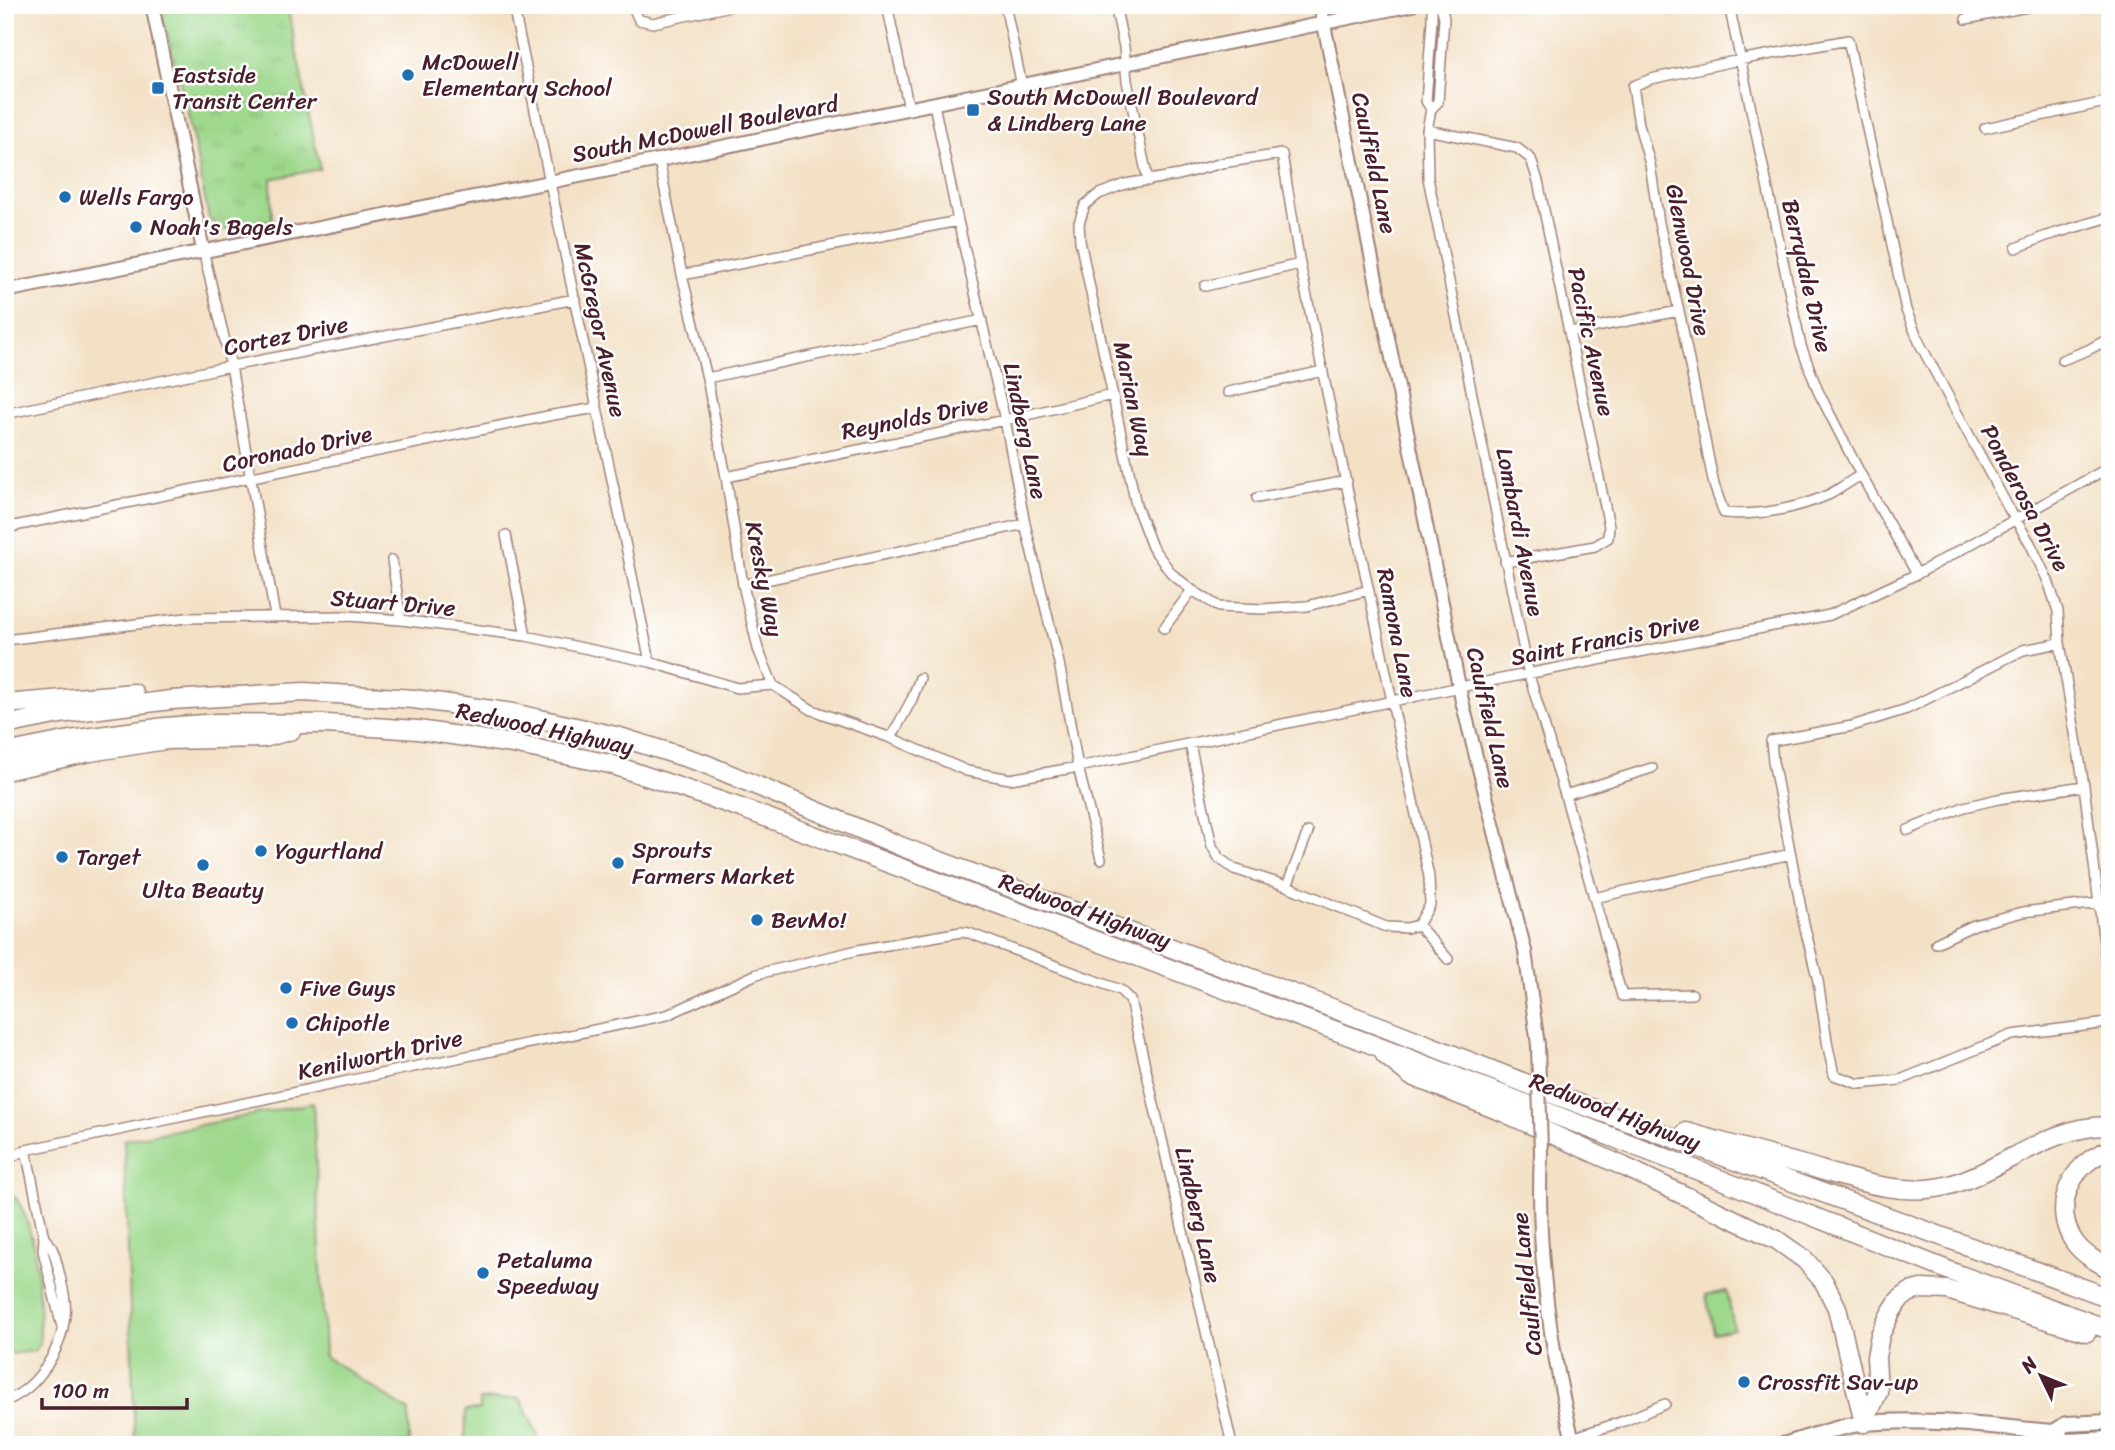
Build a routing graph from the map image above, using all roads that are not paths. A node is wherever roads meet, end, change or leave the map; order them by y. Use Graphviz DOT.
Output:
graph roads {
  1 [pos="152,5"];
  2 [pos="513,5"];
  3 [pos="632,5"];
  4 [pos="735,5"];
  5 [pos="887,5"];
  6 [pos="1005,5"];
  7 [pos="1115,5"];
  8 [pos="1320,5"];
  9 [pos="1412,5"];
  10 [pos="1432,5"];
  11 [pos="1441,5"];
  12 [pos="1729,5"];
  13 [pos="2037,5"];
  14 [pos="1966,19"];
  15 [pos="1324,23"];
  16 [pos="1848,40"];
  17 [pos="1739,60"];
  18 [pos="1124,64"];
  19 [pos="1022,86"];
  20 [pos="2110,101"];
  21 [pos="933,104"];
  22 [pos="1431,108"];
  23 [pos="909,109"];
  24 [pos="1984,128"];
  25 [pos="1427,130"];
  26 [pos="659,160"];
  27 [pos="550,181"];
  28 [pos="1149,181"];
  29 [pos="2110,218"];
  30 [pos="958,221"];
  31 [pos="2016,248"];
  32 [pos="202,250"];
  33 [pos="1300,264"];
  34 [pos="682,275"];
  35 [pos="1205,286"];
  36 [pos="5,291"];
  37 [pos="575,299"];
  38 [pos="1679,311"];
  39 [pos="982,320"];
  40 [pos="1570,332"];
  41 [pos="2110,338"];
  42 [pos="2062,360"];
  43 [pos="231,366"];
  44 [pos="1323,371"];
  45 [pos="707,378"];
  46 [pos="1228,392"];
  47 [pos="1112,395"];
  48 [pos="597,408"];
  49 [pos="5,414"];
  50 [pos="1005,420"];
  51 [pos="2110,467"];
  52 [pos="1861,475"];
  53 [pos="726,477"];
  54 [pos="251,478"];
  55 [pos="1347,481"];
  56 [pos="1257,498"];
  57 [pos="2016,519"];
  58 [pos="1025,524"];
  59 [pos="5,528"];
  60 [pos="506,535"];
  61 [pos="392,560"];
  62 [pos="1505,562"];
  63 [pos="1917,574"];
  64 [pos="743,585"];
  65 [pos="1192,590"];
  66 [pos="1369,590"];
  67 [pos="275,616"];
  68 [pos="401,620"];
  69 [pos="1164,628"];
  70 [pos="526,636"];
  71 [pos="5,639"];
  72 [pos="2060,643"];
  73 [pos="650,662"];
  74 [pos="1529,675"];
  75 [pos="920,678"];
  76 [pos="773,685"];
  77 [pos="1460,687"];
  78 [pos="268,693"];
  79 [pos="1391,701"];
  80 [pos="5,704"];
  81 [pos="313,724"];
  82 [pos="5,725"];
  83 [pos="891,738"];
  84 [pos="1190,744"];
  85 [pos="5,753"];
  86 [pos="1078,767"];
  87 [pos="1652,768"];
  88 [pos="5,771"];
  89 [pos="2084,786"];
  90 [pos="1565,794"];
  91 [pos="1908,830"];
  92 [pos="1308,832"];
  93 [pos="1791,854"];
  94 [pos="1101,859"];
  95 [pos="1287,886"];
  96 [pos="1594,898"];
  97 [pos="2099,903"];
  98 [pos="1418,925"];
  99 [pos="1936,943"];
  100 [pos="1448,959"];
  101 [pos="2110,990"];
  102 [pos="1126,994"];
  103 [pos="1692,994"];
  104 [pos="2110,1019"];
  105 [pos="1371,1044"];
  106 [pos="1558,1096"];
  107 [pos="2110,1126"];
  108 [pos="26,1150"];
  109 [pos="2110,1150"];
  110 [pos="5,1160"];
  111 [pos="2110,1269"];
  112 [pos="2110,1298"];
  113 [pos="2110,1330"];
  114 [pos="2110,1339"];
  115 [pos="5,1401"];
  116 [pos="1665,1404"];
  117 [pos="2110,1422"];
  118 [pos="1864,1423"];
  119 [pos="2054,1432"];
  120 [pos="2110,1439"];
  121 [pos="1573,1441"];
  122 [pos="1232,1445"];
  123 [pos="1554,1445"];
  124 [pos="1783,1445"];
  1 -- 32 [label="main road"];
  2 -- 27 [label="street, McGregor Avenue"];
  3 -- 4 [label="street"];
  5 -- 23 [label="street"];
  6 -- 19 [label="street"];
  7 -- 18 [label="street"];
  8 -- 15 [label="main road, Caulfield Lane"];
  9 -- 15 [label="main road, South McDowell Boulevard"];
  10 -- 22 [label="street, Lombardi Avenue"];
  11 -- 22 [label="street, Lombardi Avenue"];
  12 -- 17 [label="street, Berrydale Drive"];
  13 -- 14 [label="street"];
  15 -- 18 [label="main road, South McDowell Boulevard"];
  15 -- 77 [label="main road, Caulfield Lane"];
  16 -- 17 [label="street, Glenwood Drive"];
  16 -- 57 [label="street, Ponderosa Drive"];
  17 -- 38 [label="street, Glenwood Drive"];
  17 -- 52 [label="street, Berrydale Drive"];
  18 -- 19 [label="main road, South McDowell Boulevard"];
  18 -- 28 [label="street"];
  19 -- 21 [label="main road, South McDowell Boulevard"];
  20 -- 24 [label="street"];
  21 -- 23 [label="main road, South McDowell Boulevard"];
  21 -- 30 [label="street, Lindberg Lane"];
  22 -- 25 [label="street, Lombardi Avenue"];
  23 -- 26 [label="main road, South McDowell Boulevard"];
  25 -- 40 [label="street, Pacific Avenue"];
  25 -- 62 [label="street, Lombardi Avenue"];
  26 -- 27 [label="main road, South McDowell Boulevard"];
  26 -- 34 [label="street, Kresky Way"];
  27 -- 32 [label="main road, South McDowell Boulevard"];
  27 -- 37 [label="street, McGregor Avenue"];
  28 -- 33 [label="street, Ramona Lane"];
  28 -- 47 [label="street, Marian Way"];
  29 -- 31 [label="street"];
  30 -- 34 [label="street"];
  30 -- 39 [label="street, Lindberg Lane"];
  32 -- 36 [label="main road, South McDowell Boulevard"];
  32 -- 43 [label="street"];
  33 -- 35 [label="street"];
  33 -- 44 [label="street, Ramona Lane"];
  34 -- 45 [label="street, Kresky Way"];
  37 -- 43 [label="street, Cortez Drive"];
  37 -- 48 [label="street, McGregor Avenue"];
  38 -- 40 [label="street"];
  38 -- 52 [label="street, Glenwood Drive"];
  39 -- 45 [label="street"];
  39 -- 50 [label="street, Lindberg Lane"];
  40 -- 62 [label="street, Pacific Avenue"];
  41 -- 42 [label="street"];
  43 -- 49 [label="street, Cortez Drive"];
  43 -- 54 [label="street"];
  44 -- 46 [label="street"];
  44 -- 55 [label="street, Ramona Lane"];
  45 -- 53 [label="street, Kresky Way"];
  47 -- 50 [label="street, Reynolds Drive"];
  47 -- 65 [label="street, Marian Way"];
  48 -- 54 [label="street, Coronado Drive"];
  48 -- 73 [label="street, McGregor Avenue"];
  50 -- 53 [label="street, Reynolds Drive"];
  50 -- 58 [label="street, Lindberg Lane"];
  51 -- 57 [label="street, Saint Francis Drive"];
  52 -- 63 [label="street, Berrydale Drive"];
  53 -- 64 [label="street, Kresky Way"];
  54 -- 59 [label="street, Coronado Drive"];
  54 -- 67 [label="street"];
  55 -- 56 [label="street"];
  55 -- 66 [label="street, Ramona Lane"];
  57 -- 63 [label="street, Saint Francis Drive"];
  57 -- 72 [label="street, Ponderosa Drive"];
  58 -- 64 [label="street"];
  58 -- 86 [label="street, Lindberg Lane"];
  60 -- 70 [label="street"];
  61 -- 68 [label="street"];
  62 -- 74 [label="street, Lombardi Avenue"];
  63 -- 74 [label="street, Saint Francis Drive"];
  64 -- 76 [label="street, Kresky Way"];
  65 -- 66 [label="street, Marian Way"];
  65 -- 69 [label="street"];
  66 -- 79 [label="street, Ramona Lane"];
  67 -- 68 [label="street, Stuart Drive"];
  67 -- 71 [label="street, Stuart Drive"];
  68 -- 70 [label="street, Stuart Drive"];
  70 -- 73 [label="street, Stuart Drive"];
  72 -- 89 [label="street, Ponderosa Drive"];
  72 -- 93 [label="street"];
  73 -- 76 [label="street, Stuart Drive"];
  74 -- 77 [label="street, Saint Francis Drive"];
  74 -- 90 [label="street, Lombardi Avenue"];
  75 -- 83 [label="street"];
  76 -- 83 [label="street"];
  77 -- 79 [label="street, Saint Francis Drive"];
  77 -- 121 [label="main road, Caulfield Lane, bridge"];
  78 -- 80 [label="highway"];
  78 -- 82 [label="highway, Redwood Highway"];
  78 -- 106 [label="highway, Redwood Highway"];
  79 -- 84 [label="street, Saint Francis Drive"];
  79 -- 98 [label="street, Ramona Lane"];
  81 -- 85 [label="highway, Redwood Highway"];
  81 -- 88 [label="highway"];
  81 -- 105 [label="highway, Redwood Highway"];
  83 -- 86 [label="street"];
  84 -- 86 [label="street, Saint Francis Drive"];
  84 -- 95 [label="street"];
  86 -- 94 [label="street, Lindberg Lane"];
  87 -- 90 [label="street"];
  89 -- 91 [label="street"];
  89 -- 97 [label="street, Ponderosa Drive"];
  90 -- 96 [label="street, Lombardi Avenue"];
  92 -- 95 [label="street"];
  93 -- 96 [label="street"];
  93 -- 104 [label="street"];
  95 -- 98 [label="street"];
  96 -- 103 [label="street, Lombardi Avenue"];
  97 -- 99 [label="street"];
  97 -- 101 [label="street, Ponderosa Drive"];
  98 -- 100 [label="street"];
  102 -- 108 [label="street, Kenilworth Drive"];
  102 -- 122 [label="street, Lindberg Lane"];
  105 -- 113 [label="highway, Redwood Highway"];
  105 -- 118 [label="highway"];
  106 -- 107 [label="highway"];
  106 -- 112 [label="highway, Redwood Highway"];
  108 -- 110 [label="street, Kenilworth Drive"];
  108 -- 115 [label="street"];
  109 -- 111 [label="highway"];
  114 -- 118 [label="highway"];
  116 -- 121 [label="street"];
  117 -- 119 [label="main road"];
  118 -- 119 [label="main road"];
  118 -- 124 [label="main road"];
  119 -- 120 [label="main road"];
  121 -- 123 [label="main road"];
}
